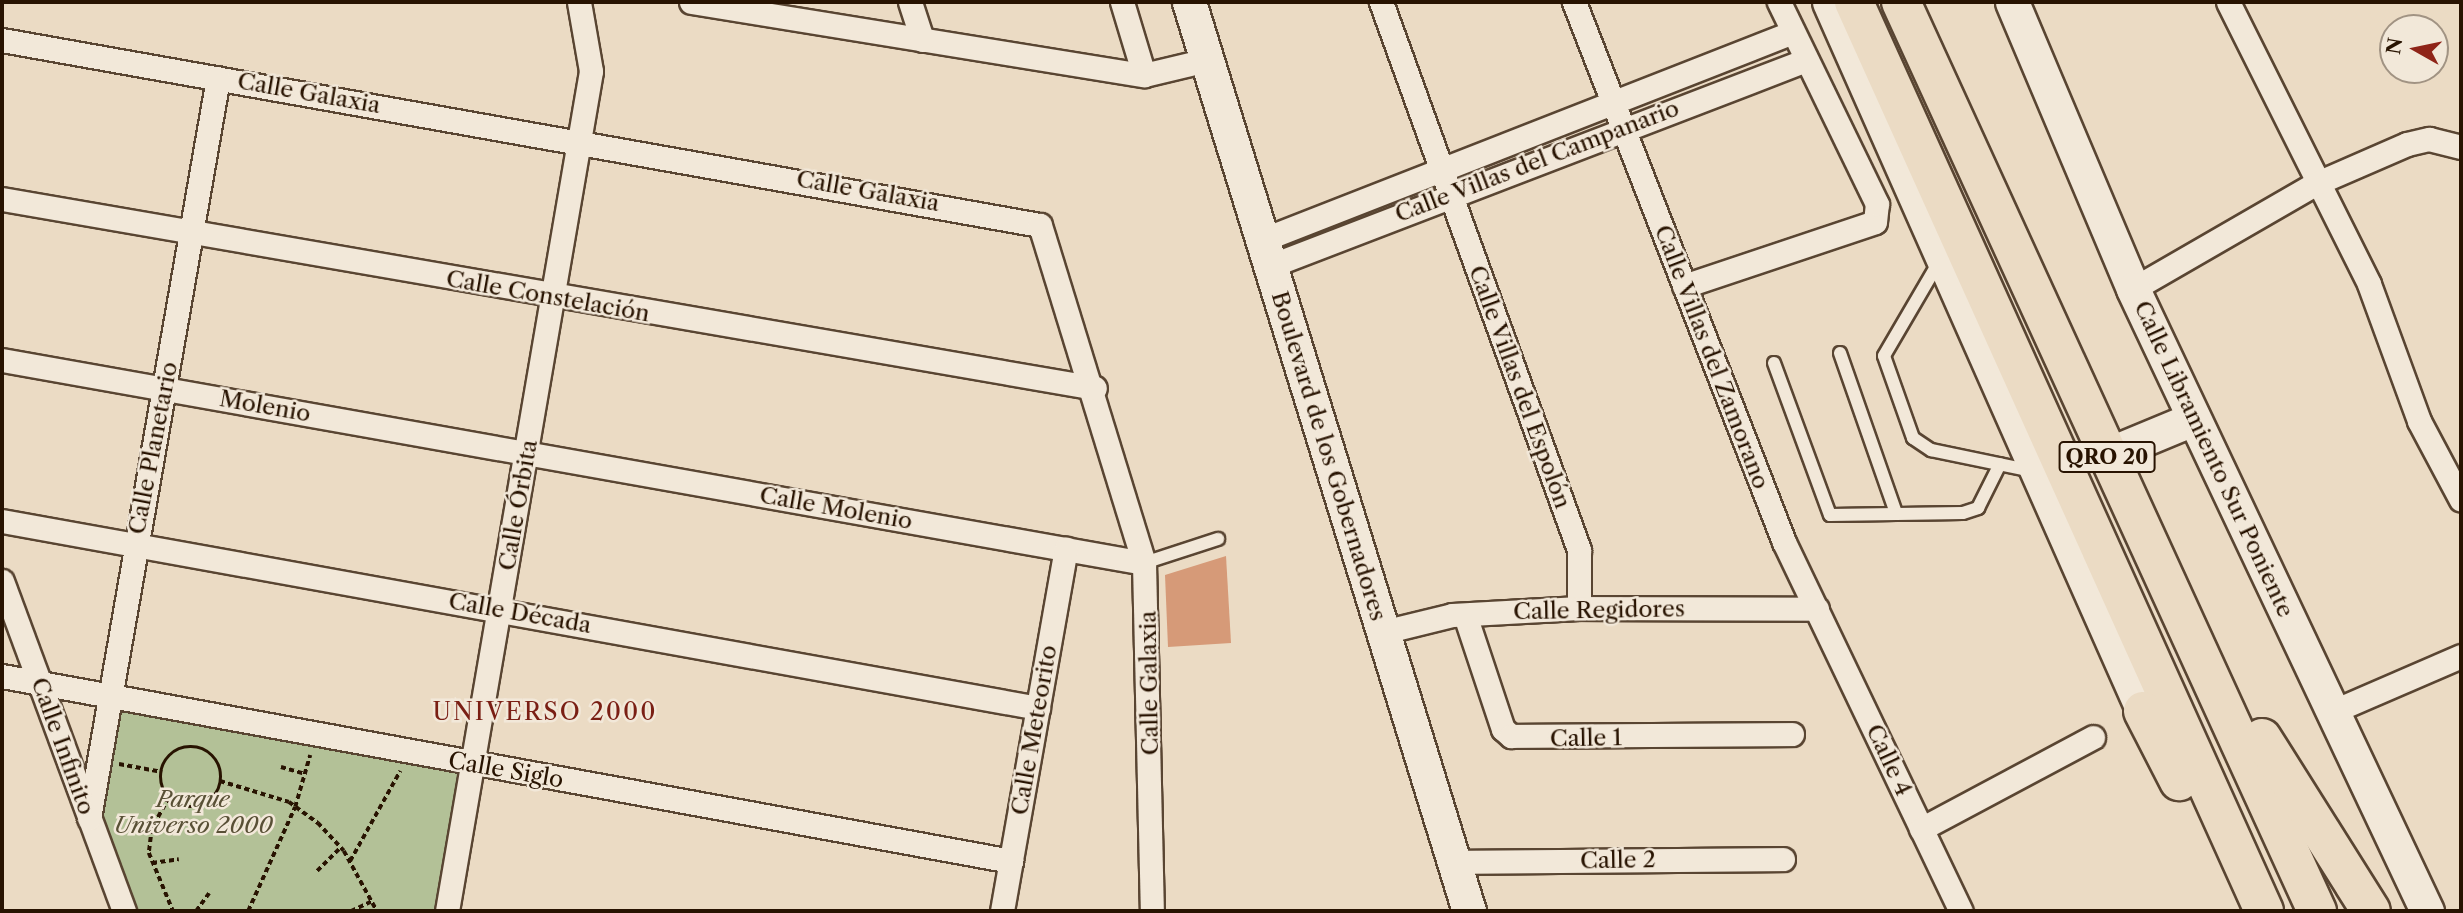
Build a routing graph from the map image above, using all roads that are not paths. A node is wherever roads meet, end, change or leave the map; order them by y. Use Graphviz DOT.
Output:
graph roads {
  1 [pos="579,2"];
  2 [pos="691,2"];
  3 [pos="910,2"];
  4 [pos="1122,2"];
  5 [pos="1189,2"];
  6 [pos="1381,2"];
  7 [pos="1574,2"];
  8 [pos="1779,2"];
  9 [pos="1829,2"];
  10 [pos="1854,2"];
  11 [pos="1901,2"];
  12 [pos="2012,2"];
  13 [pos="2228,2"];
  14 [pos="746,7"];
  15 [pos="1793,32"];
  16 [pos="2,40"];
  17 [pos="922,40"];
  18 [pos="1806,60"];
  19 [pos="1207,61"];
  20 [pos="1144,75"];
  21 [pos="218,78"];
  22 [pos="1612,102"];
  23 [pos="1622,127"];
  24 [pos="580,140"];
  25 [pos="2461,147"];
  26 [pos="1442,169"];
  27 [pos="2315,184"];
  28 [pos="1451,194"];
  29 [pos="2,199"];
  30 [pos="191,232"];
  31 [pos="1266,253"];
  32 [pos="1942,257"];
  33 [pos="1684,286"];
  34 [pos="2133,289"];
  35 [pos="552,298"];
  36 [pos="1840,353"];
  37 [pos="2,360"];
  38 [pos="1774,363"];
  39 [pos="165,388"];
  40 [pos="1095,388"];
  41 [pos="2193,419"];
  42 [pos="528,453"];
  43 [pos="2106,455"];
  44 [pos="2000,464"];
  45 [pos="2037,472"];
  46 [pos="2461,500"];
  47 [pos="1896,513"];
  48 [pos="2,521"];
  49 [pos="1218,539"];
  50 [pos="135,544"];
  51 [pos="1066,549"];
  52 [pos="1144,563"];
  53 [pos="2,581"];
  54 [pos="1580,608"];
  55 [pos="499,609"];
  56 [pos="1817,609"];
  57 [pos="1465,615"];
  58 [pos="2190,624"];
  59 [pos="1383,632"];
  60 [pos="2461,656"];
  61 [pos="2,676"];
  62 [pos="41,683"];
  63 [pos="108,696"];
  64 [pos="1038,708"];
  65 [pos="2334,711"];
  66 [pos="2143,712"];
  67 [pos="1792,734"];
  68 [pos="2093,737"];
  69 [pos="473,764"];
  70 [pos="89,818"];
  71 [pos="2223,820"];
  72 [pos="1921,829"];
  73 [pos="1783,859"];
  74 [pos="1011,862"];
  75 [pos="1454,862"];
  76 [pos="124,911"];
  77 [pos="447,911"];
  78 [pos="1002,911"];
  79 [pos="1152,911"];
  80 [pos="1469,911"];
  81 [pos="1961,911"];
  82 [pos="2246,911"];
  83 [pos="2264,911"];
  84 [pos="2317,911"];
  85 [pos="2371,911"];
  86 [pos="2427,911"];
  1 -- 24 [label="street, Calle Órbita"];
  2 -- 14 [label="street"];
  3 -- 17 [label="street"];
  4 -- 20 [label="street"];
  5 -- 19 [label="street, Boulevard de los Gobernadores"];
  6 -- 26 [label="street, Calle Villas del Espolón"];
  7 -- 22 [label="street, Calle Villas del Zamorano"];
  8 -- 15 [label="street"];
  9 -- 32 [label="street"];
  10 -- 71 [label="highway, QRO 20"];
  11 -- 43 [label="highway, QRO 20"];
  12 -- 34 [label="street, Calle Libramiento Sur Poniente"];
  13 -- 27 [label="street"];
  14 -- 17 [label="street"];
  15 -- 18 [label="street"];
  15 -- 22 [label="street, Calle Villas del Campanario"];
  16 -- 21 [label="street, Calle Galaxia"];
  17 -- 20 [label="street"];
  18 -- 23 [label="street, Calle Villas del Campanario"];
  18 -- 33 [label="street"];
  19 -- 20 [label="street"];
  19 -- 31 [label="street, Boulevard de los Gobernadores"];
  21 -- 24 [label="street, Calle Galaxia"];
  21 -- 30 [label="street, Calle Planetario"];
  22 -- 23 [label="street, Calle Villas del Zamorano"];
  22 -- 26 [label="street, Calle Villas del Campanario"];
  23 -- 28 [label="street, Calle Villas del Campanario"];
  23 -- 33 [label="street, Calle Villas del Zamorano"];
  24 -- 35 [label="street, Calle Órbita"];
  24 -- 40 [label="street, Calle Galaxia"];
  25 -- 27 [label="street"];
  26 -- 28 [label="street, Calle Villas del Espolón"];
  26 -- 31 [label="street, Calle Villas del Campanario"];
  27 -- 34 [label="street"];
  27 -- 46 [label="street"];
  28 -- 31 [label="street, Calle Villas del Campanario"];
  28 -- 54 [label="street, Calle Villas del Espolón"];
  29 -- 30 [label="street, Calle Constelación"];
  30 -- 35 [label="street, Calle Constelación"];
  30 -- 39 [label="street, Calle Planetario"];
  31 -- 59 [label="street, Boulevard de los Gobernadores"];
  32 -- 44 [label="lane"];
  32 -- 45 [label="street"];
  33 -- 56 [label="street, Calle Villas del Zamorano"];
  34 -- 41 [label="street, Calle Libramiento Sur Poniente"];
  35 -- 40 [label="street, Calle Constelación"];
  35 -- 42 [label="street, Calle Órbita"];
  36 -- 47 [label="lane"];
  37 -- 39 [label="street, Molenio"];
  38 -- 47 [label="lane"];
  39 -- 42 [label="street, Molenio"];
  39 -- 50 [label="street, Calle Planetario"];
  40 -- 52 [label="street, Calle Galaxia"];
  41 -- 43 [label="street"];
  41 -- 65 [label="street, Calle Libramiento Sur Poniente"];
  42 -- 51 [label="street, Calle Molenio"];
  42 -- 55 [label="street, Calle Órbita"];
  43 -- 58 [label="highway, QRO 20"];
  44 -- 45 [label="lane"];
  44 -- 47 [label="lane"];
  45 -- 66 [label="street"];
  48 -- 50 [label="street, Calle Década"];
  49 -- 52 [label="lane"];
  50 -- 55 [label="street, Calle Década"];
  50 -- 63 [label="street, Calle Planetario"];
  51 -- 52 [label="street, Calle Molenio"];
  51 -- 64 [label="street, Calle Meteorito"];
  52 -- 79 [label="street, Calle Galaxia"];
  53 -- 62 [label="street, Calle Infinito"];
  54 -- 56 [label="street, Calle Regidores"];
  54 -- 57 [label="street, Calle Regidores"];
  55 -- 64 [label="street, Calle Década"];
  55 -- 69 [label="street, Calle Órbita"];
  56 -- 72 [label="street, Calle 4"];
  57 -- 59 [label="street, Calle Regidores"];
  57 -- 67 [label="street, Calle 1"];
  58 -- 84 [label="highway, QRO 20"];
  58 -- 85 [label="highway"];
  59 -- 75 [label="street, Boulevard de los Gobernadores"];
  60 -- 65 [label="street"];
  61 -- 62 [label="street, Calle Siglo"];
  62 -- 63 [label="street, Calle Siglo"];
  62 -- 70 [label="street, Calle Infinito"];
  63 -- 69 [label="street, Calle Siglo"];
  63 -- 70 [label="street, Calle Planetario"];
  64 -- 74 [label="street, Calle Meteorito"];
  65 -- 86 [label="street, Calle Libramiento Sur Poniente"];
  66 -- 71 [label="highway"];
  66 -- 82 [label="highway"];
  68 -- 72 [label="street"];
  69 -- 74 [label="street, Calle Siglo"];
  69 -- 77 [label="street, Calle Órbita"];
  70 -- 76 [label="street, Calle Infinito"];
  71 -- 83 [label="highway, QRO 20"];
  72 -- 81 [label="street, Calle 4"];
  73 -- 75 [label="street, Calle 2"];
  74 -- 78 [label="street, Calle Meteorito"];
  75 -- 80 [label="street, Boulevard de los Gobernadores"];
}
